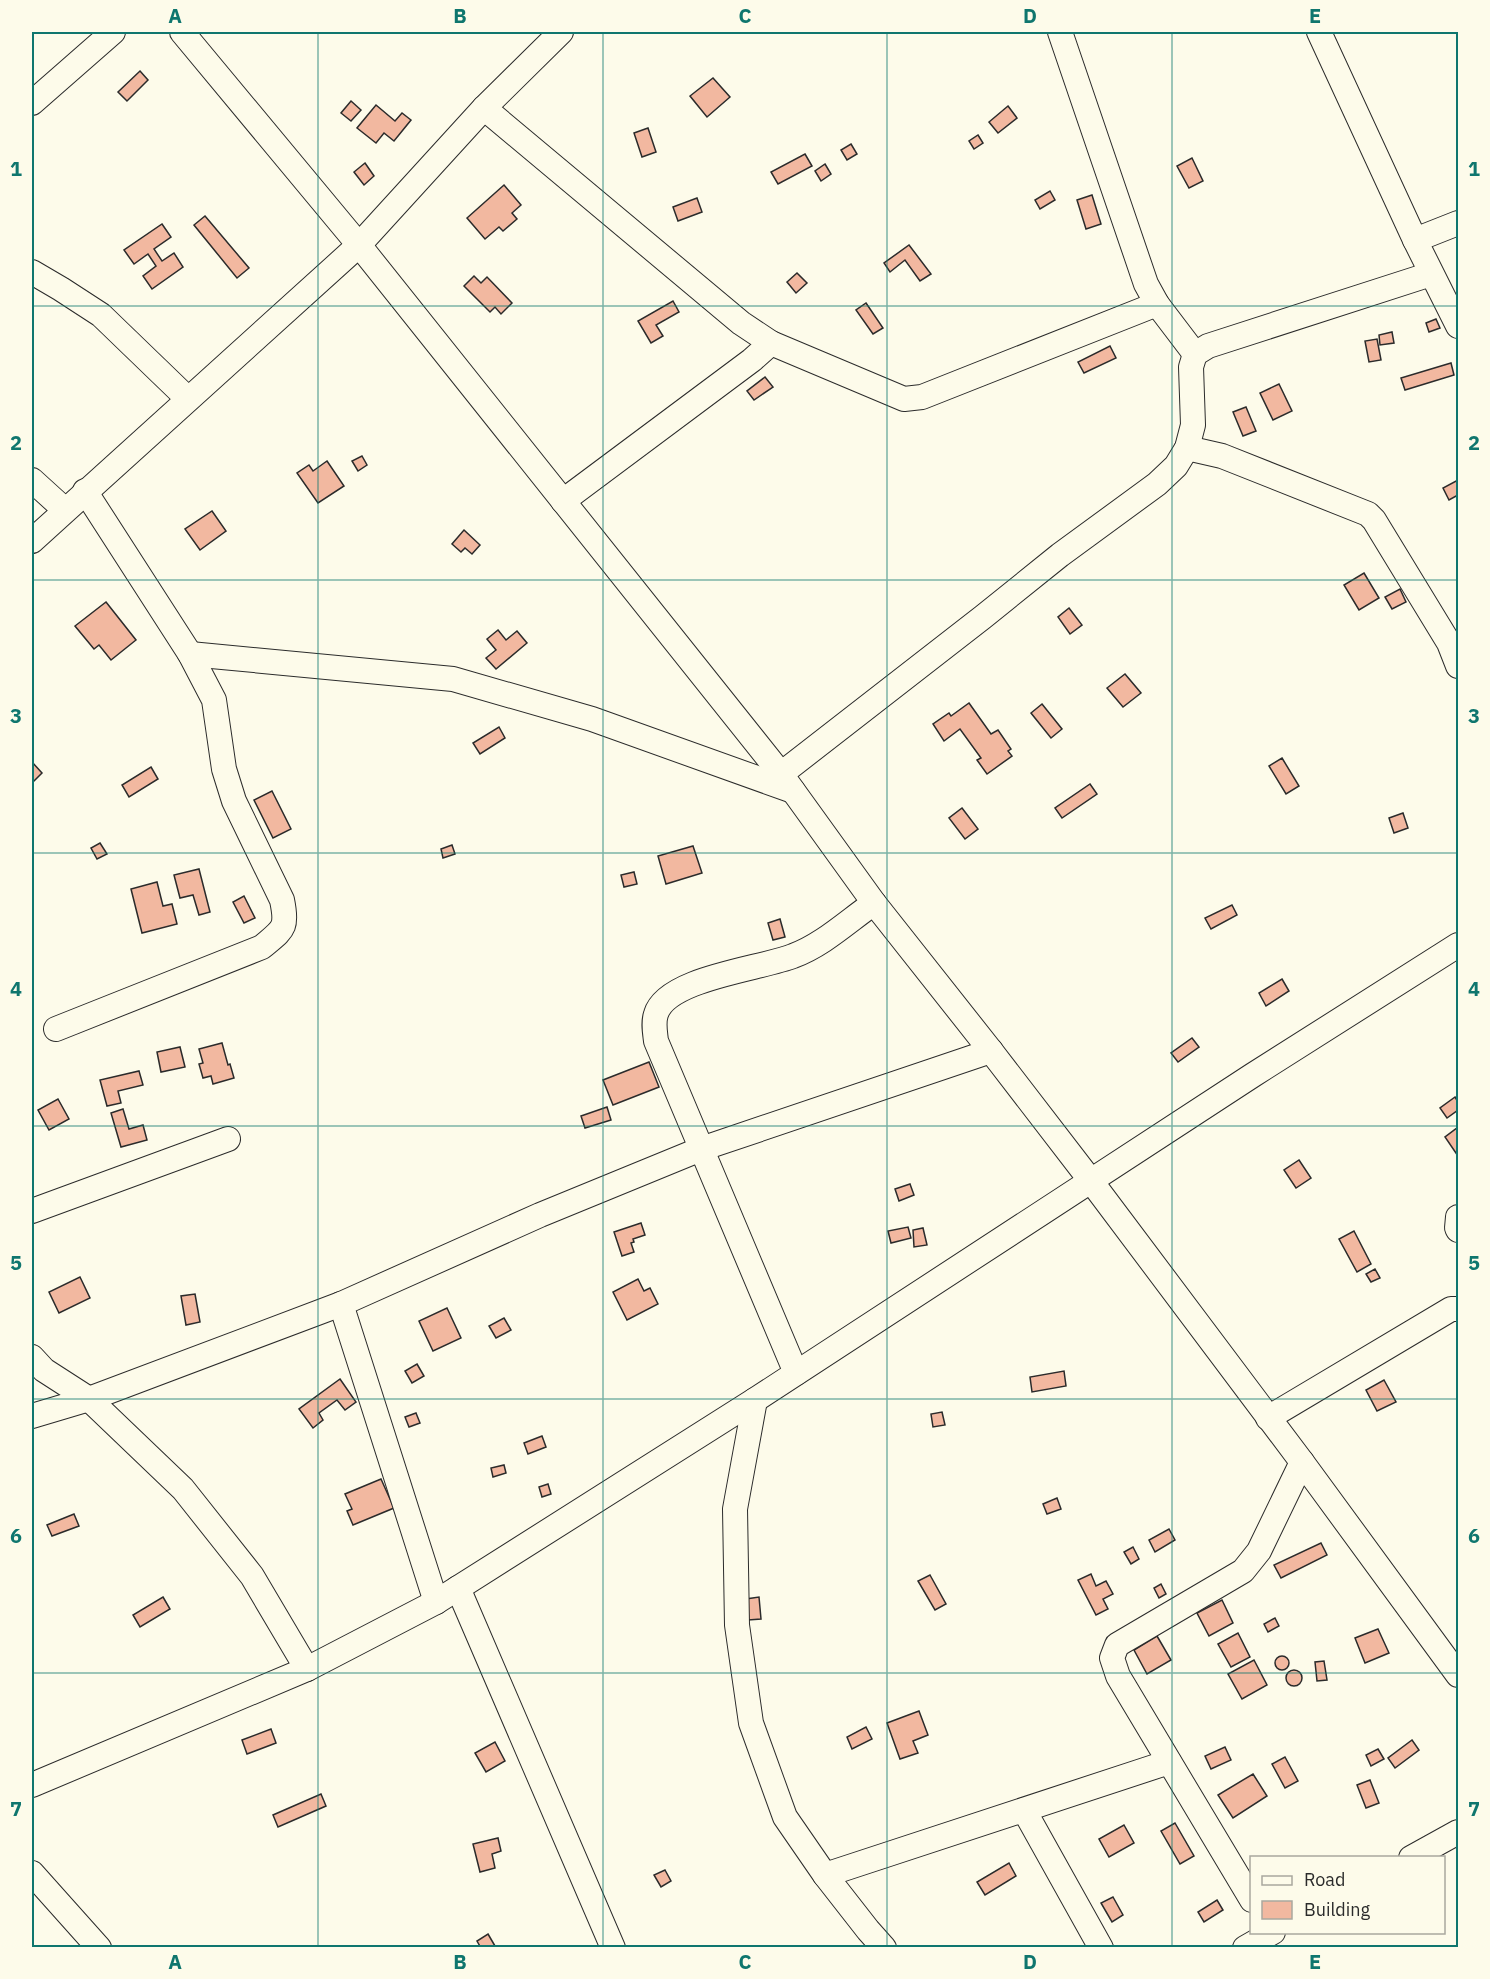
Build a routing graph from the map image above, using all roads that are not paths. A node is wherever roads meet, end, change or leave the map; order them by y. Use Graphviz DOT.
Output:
graph roads {
  1 [pos="113,32"];
  2 [pos="182,32"];
  3 [pos="561,32"];
  4 [pos="1060,32"];
  5 [pos="1319,32"];
  6 [pos="32,103"];
  7 [pos="484,108"];
  8 [pos="1458,223"];
  9 [pos="1415,240"];
  10 [pos="359,245"];
  11 [pos="32,272"];
  12 [pos="1431,273"];
  13 [pos="1157,304"];
  14 [pos="1458,326"];
  15 [pos="771,343"];
  16 [pos="1195,354"];
  17 [pos="188,399"];
  18 [pos="1187,448"];
  19 [pos="32,480"];
  20 [pos="85,491"];
  21 [pos="563,501"];
  22 [pos="65,510"];
  23 [pos="32,541"];
  24 [pos="1454,640"];
  25 [pos="190,654"];
  26 [pos="1458,666"];
  27 [pos="787,783"];
  28 [pos="874,903"];
  29 [pos="1458,945"];
  30 [pos="56,1029"];
  31 [pos="991,1050"];
  32 [pos="228,1138"];
  33 [pos="701,1149"];
  34 [pos="1091,1181"];
  35 [pos="32,1211"];
  36 [pos="1458,1217"];
  37 [pos="1458,1230"];
  38 [pos="341,1304"];
  39 [pos="1458,1308"];
  40 [pos="32,1357"];
  41 [pos="796,1373"];
  42 [pos="89,1399"];
  43 [pos="755,1400"];
  44 [pos="32,1416"];
  45 [pos="1268,1418"];
  46 [pos="1302,1462"];
  47 [pos="458,1588"];
  48 [pos="436,1602"];
  49 [pos="307,1669"];
  50 [pos="1458,1676"];
  51 [pos="1169,1762"];
  52 [pos="32,1785"];
  53 [pos="1024,1810"];
  54 [pos="1458,1832"];
  55 [pos="1413,1856"];
  56 [pos="32,1873"];
  57 [pos="825,1875"];
  58 [pos="1250,1898"];
  59 [pos="1270,1934"];
  60 [pos="98,1947"];
  61 [pos="613,1947"];
  62 [pos="884,1947"];
  63 [pos="1101,1947"];
  64 [pos="1245,1947"];
  1 -- 6 [label="street"];
  2 -- 10 [label="street"];
  3 -- 7 [label="street"];
  4 -- 13 [label="street"];
  5 -- 9 [label="street"];
  7 -- 10 [label="street"];
  7 -- 15 [label="street"];
  8 -- 9 [label="street"];
  9 -- 12 [label="street"];
  10 -- 17 [label="street"];
  10 -- 21 [label="street"];
  11 -- 17 [label="street"];
  12 -- 14 [label="street"];
  12 -- 16 [label="street"];
  13 -- 15 [label="street"];
  13 -- 16 [label="street"];
  15 -- 21 [label="street"];
  16 -- 18 [label="street"];
  17 -- 20 [label="street"];
  18 -- 24 [label="street"];
  18 -- 27 [label="street"];
  19 -- 22 [label="street"];
  20 -- 22 [label="street"];
  20 -- 25 [label="street"];
  21 -- 27 [label="street"];
  22 -- 23 [label="street"];
  24 -- 26 [label="street"];
  25 -- 27 [label="street"];
  25 -- 30 [label="street"];
  27 -- 28 [label="street"];
  28 -- 31 [label="street"];
  28 -- 33 [label="street"];
  29 -- 34 [label="street"];
  31 -- 33 [label="street"];
  31 -- 34 [label="street"];
  32 -- 35 [label="street"];
  33 -- 38 [label="street"];
  33 -- 41 [label="street"];
  34 -- 41 [label="street"];
  34 -- 45 [label="street"];
  36 -- 37 [label="street"];
  38 -- 42 [label="street"];
  38 -- 48 [label="street"];
  39 -- 45 [label="street"];
  40 -- 42 [label="street"];
  41 -- 43 [label="street"];
  42 -- 44 [label="street"];
  42 -- 49 [label="street"];
  43 -- 47 [label="street"];
  43 -- 57 [label="street"];
  45 -- 46 [label="street"];
  46 -- 50 [label="street"];
  46 -- 51 [label="street"];
  47 -- 48 [label="street"];
  47 -- 61 [label="street"];
  48 -- 49 [label="street"];
  49 -- 52 [label="street"];
  51 -- 53 [label="street"];
  51 -- 58 [label="street"];
  53 -- 57 [label="street"];
  53 -- 63 [label="street"];
  54 -- 55 [label="street"];
  56 -- 60 [label="street"];
  57 -- 62 [label="street"];
  59 -- 64 [label="street"];
}
